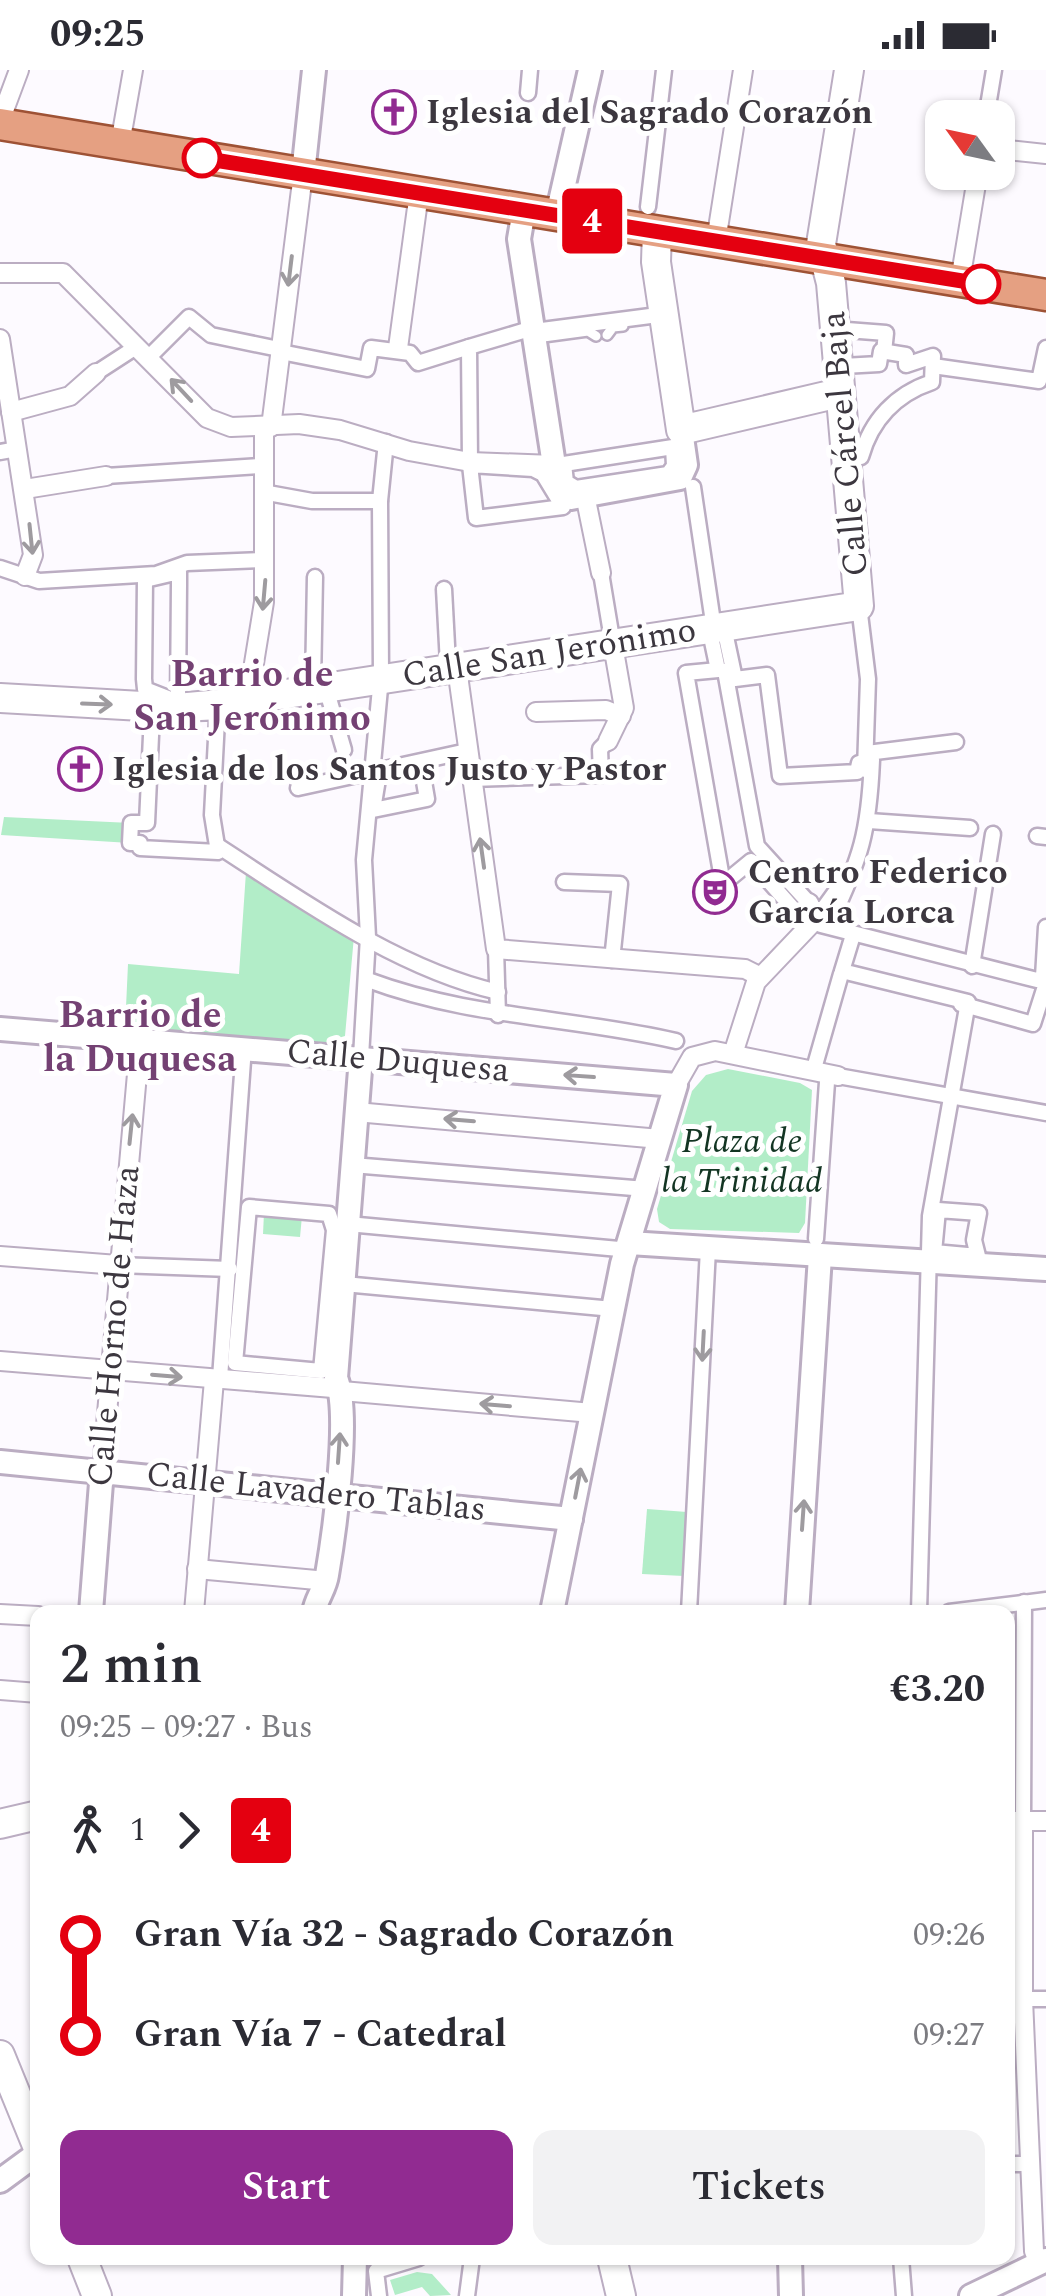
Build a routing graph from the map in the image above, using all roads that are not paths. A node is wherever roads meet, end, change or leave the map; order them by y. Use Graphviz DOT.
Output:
graph roads {
  1 [pos="20,70"];
  2 [pos="133,70"];
  3 [pos="314,70"];
  4 [pos="530,70"];
  5 [pos="590,70"];
  6 [pos="664,70"];
  7 [pos="743,70"];
  8 [pos="850,70"];
  9 [pos="994,70"];
  10 [pos="528,92"];
  11 [pos="989,100"];
  12 [pos="0,123"];
  13 [pos="120,144"];
  14 [pos="1015,151"];
  15 [pos="1046,154"];
  16 [pos="303,174"];
  17 [pos="975,190"];
  18 [pos="419,193"];
  19 [pos="524,210"];
  20 [pos="557,215"];
  21 [pos="653,219"];
  22 [pos="716,241"];
  23 [pos="824,259"];
  24 [pos="0,273"];
  25 [pos="960,281"];
  26 [pos="1046,295"];
  27 [pos="662,317"];
  28 [pos="834,328"];
  29 [pos="533,334"];
  30 [pos="0,338"];
  31 [pos="469,347"];
  32 [pos="1046,348"];
  33 [pos="133,349"];
  34 [pos="398,350"];
  35 [pos="884,352"];
  36 [pos="154,353"];
  37 [pos="934,366"];
  38 [pos="96,373"];
  39 [pos="840,393"];
  40 [pos="11,412"];
  41 [pos="268,427"];
  42 [pos="681,430"];
  43 [pos="386,442"];
  44 [pos="9,451"];
  45 [pos="470,464"];
  46 [pos="558,464"];
  47 [pos="260,466"];
  48 [pos="106,476"];
  49 [pos="686,483"];
  50 [pos="25,489"];
  51 [pos="268,493"];
  52 [pos="578,496"];
  53 [pos="380,501"];
  54 [pos="263,560"];
  55 [pos="0,568"];
  56 [pos="174,572"];
  57 [pos="601,573"];
  58 [pos="25,576"];
  59 [pos="315,577"];
  60 [pos="444,588"];
  61 [pos="860,606"];
  62 [pos="716,627"];
  63 [pos="613,646"];
  64 [pos="452,666"];
  65 [pos="314,684"];
  66 [pos="328,696"];
  67 [pos="0,698"];
  68 [pos="248,700"];
  69 [pos="536,712"];
  70 [pos="622,716"];
  71 [pos="608,741"];
  72 [pos="956,742"];
  73 [pos="344,750"];
  74 [pos="467,751"];
  75 [pos="866,757"];
  76 [pos="374,771"];
  77 [pos="471,779"];
  78 [pos="298,788"];
  79 [pos="868,821"];
  80 [pos="970,828"];
  81 [pos="993,834"];
  82 [pos="218,846"];
  83 [pos="564,882"];
  84 [pos="812,911"];
  85 [pos="1046,927"];
  86 [pos="850,935"];
  87 [pos="368,937"];
  88 [pos="496,949"];
  89 [pos="612,960"];
  90 [pos="972,963"];
  91 [pos="841,974"];
  92 [pos="1045,975"];
  93 [pos="760,976"];
  94 [pos="368,980"];
  95 [pos="498,992"];
  96 [pos="967,1006"];
  97 [pos="498,1015"];
  98 [pos="0,1028"];
  99 [pos="140,1040"];
  100 [pos="676,1040"];
  101 [pos="244,1047"];
  102 [pos="732,1054"];
  103 [pos="361,1058"];
  104 [pos="816,1064"];
  105 [pos="833,1079"];
  106 [pos="676,1085"];
  107 [pos="952,1096"];
  108 [pos="356,1112"];
  109 [pos="1046,1113"];
  110 [pos="660,1140"];
  111 [pos="352,1165"];
  112 [pos="646,1189"];
  113 [pos="938,1210"];
  114 [pos="348,1224"];
  115 [pos="624,1246"];
  116 [pos="818,1247"];
  117 [pos="708,1248"];
  118 [pos="0,1256"];
  119 [pos="928,1262"];
  120 [pos="118,1265"];
  121 [pos="230,1269"];
  122 [pos="1046,1269"];
  123 [pos="344,1284"];
  124 [pos="613,1309"];
  125 [pos="0,1362"];
  126 [pos="234,1363"];
  127 [pos="111,1371"];
  128 [pos="217,1379"];
  129 [pos="341,1388"];
  130 [pos="592,1413"];
  131 [pos="0,1462"];
  132 [pos="102,1470"];
  133 [pos="205,1481"];
  134 [pos="336,1494"];
  135 [pos="571,1519"];
  136 [pos="197,1569"];
  137 [pos="327,1581"];
  138 [pos="1046,1600"];
  139 [pos="1024,1602"];
  140 [pos="92,1605"];
  141 [pos="194,1605"];
  142 [pos="317,1605"];
  143 [pos="553,1605"];
  144 [pos="689,1605"];
  145 [pos="797,1605"];
  146 [pos="920,1605"];
  147 [pos="1002,1605"];
  148 [pos="0,1614"];
  149 [pos="30,1616"];
  150 [pos="0,1690"];
  151 [pos="30,1692"];
  152 [pos="30,1816"];
  153 [pos="1015,1821"];
  154 [pos="1046,1821"];
  155 [pos="0,1824"];
  156 [pos="1015,1999"];
  157 [pos="1046,1999"];
  158 [pos="0,2055"];
  159 [pos="30,2130"];
  160 [pos="30,2157"];
  161 [pos="1015,2164"];
  162 [pos="1030,2164"];
  163 [pos="0,2181"];
  164 [pos="1042,2262"];
  165 [pos="85,2265"];
  166 [pos="396,2265"];
  167 [pos="469,2265"];
  168 [pos="614,2265"];
  169 [pos="790,2265"];
  170 [pos="902,2265"];
  171 [pos="97,2296"];
  172 [pos="379,2296"];
  173 [pos="465,2296"];
  174 [pos="621,2296"];
  175 [pos="792,2296"];
  176 [pos="904,2296"];
  177 [pos="971,2296"];
  1 -- 12 [label="street"];
  2 -- 13 [label="street"];
  3 -- 16 [label="street"];
  4 -- 10 [label="street"];
  5 -- 20 [label="street"];
  6 -- 21 [label="street"];
  7 -- 22 [label="street"];
  8 -- 23 [label="main road, Calle Cárcel Baja"];
  9 -- 11 [label="street"];
  12 -- 13 [label="main road"];
  13 -- 16 [label="main road"];
  14 -- 15 [label="street"];
  16 -- 18 [label="main road"];
  16 -- 41 [label="street, one-way"];
  17 -- 25 [label="street"];
  18 -- 19 [label="main road"];
  18 -- 34 [label="street"];
  19 -- 20 [label="main road"];
  19 -- 29 [label="street"];
  20 -- 21 [label="main road"];
  21 -- 22 [label="main road"];
  21 -- 27 [label="main road"];
  22 -- 23 [label="main road"];
  23 -- 25 [label="main road"];
  23 -- 28 [label="main road, Calle Cárcel Baja"];
  41 -- 24 [label="street, one-way"];
  25 -- 26 [label="main road"];
  27 -- 29 [label="street"];
  27 -- 29 [label="lane"];
  27 -- 42 [label="main road"];
  28 -- 35 [label="street"];
  28 -- 39 [label="main road, Calle Cárcel Baja"];
  29 -- 31 [label="street"];
  29 -- 46 [label="street"];
  30 -- 40 [label="street"];
  31 -- 34 [label="street"];
  31 -- 45 [label="street"];
  32 -- 37 [label="street"];
  33 -- 38 [label="street"];
  34 -- 36 [label="street"];
  35 -- 37 [label="street"];
  35 -- 37 [label="street"];
  38 -- 40 [label="street"];
  39 -- 42 [label="main road"];
  39 -- 61 [label="main road, Calle Cárcel Baja"];
  40 -- 44 [label="street"];
  41 -- 43 [label="street"];
  41 -- 68 [label="street, one-way"];
  42 -- 49 [label="street"];
  43 -- 45 [label="street"];
  43 -- 53 [label="street"];
  44 -- 50 [label="street"];
  45 -- 45 [label="street"];
  45 -- 46 [label="street"];
  46 -- 46 [label="street"];
  46 -- 52 [label="street"];
  47 -- 48 [label="street"];
  48 -- 50 [label="street"];
  49 -- 52 [label="street"];
  49 -- 62 [label="street"];
  50 -- 58 [label="street, one-way"];
  51 -- 53 [label="street"];
  52 -- 57 [label="street"];
  53 -- 76 [label="street"];
  54 -- 56 [label="street"];
  55 -- 58 [label="street"];
  56 -- 56 [label="street"];
  56 -- 58 [label="street"];
  57 -- 63 [label="street"];
  59 -- 65 [label="street"];
  60 -- 64 [label="street"];
  61 -- 62 [label="main road, Calle San Jerónimo"];
  61 -- 75 [label="street, Calle Cárcel Baja"];
  62 -- 63 [label="main road, Calle San Jerónimo"];
  62 -- 75 [label="street"];
  62 -- 84 [label="street"];
  62 -- 84 [label="street"];
  63 -- 64 [label="main road, Calle San Jerónimo"];
  63 -- 70 [label="street"];
  64 -- 68 [label="main road, Calle San Jerónimo"];
  64 -- 74 [label="street"];
  66 -- 73 [label="street"];
  67 -- 68 [label="main road, Calle San Jerónimo, one-way"];
  69 -- 70 [label="street"];
  70 -- 71 [label="street"];
  71 -- 77 [label="street"];
  72 -- 75 [label="street"];
  74 -- 76 [label="street"];
  74 -- 77 [label="street"];
  75 -- 79 [label="street"];
  75 -- 84 [label="street"];
  76 -- 78 [label="street"];
  76 -- 87 [label="street"];
  88 -- 77 [label="street, one-way"];
  79 -- 80 [label="street"];
  79 -- 84 [label="street"];
  81 -- 90 [label="street"];
  82 -- 82 [label="street"];
  82 -- 87 [label="street"];
  83 -- 89 [label="street"];
  84 -- 86 [label="street"];
  84 -- 93 [label="street"];
  85 -- 92 [label="street"];
  86 -- 90 [label="street"];
  86 -- 91 [label="street"];
  86 -- 96 [label="street"];
  87 -- 94 [label="street"];
  87 -- 95 [label="street"];
  88 -- 89 [label="street"];
  88 -- 95 [label="street"];
  89 -- 93 [label="street"];
  90 -- 92 [label="street"];
  91 -- 96 [label="street"];
  91 -- 104 [label="street"];
  92 -- 96 [label="street"];
  93 -- 102 [label="street"];
  94 -- 97 [label="street"];
  94 -- 103 [label="street"];
  95 -- 97 [label="street"];
  96 -- 107 [label="street"];
  97 -- 100 [label="street"];
  98 -- 99 [label="street, Calle Duquesa"];
  99 -- 101 [label="street, Calle Duquesa"];
  120 -- 99 [label="street, Calle Horno de Haza, one-way"];
  101 -- 103 [label="street, Calle Duquesa"];
  101 -- 121 [label="street"];
  102 -- 105 [label="street"];
  102 -- 106 [label="street"];
  106 -- 103 [label="street, Calle Duquesa, one-way"];
  103 -- 108 [label="street"];
  105 -- 107 [label="street"];
  105 -- 116 [label="street"];
  106 -- 110 [label="street"];
  107 -- 109 [label="street"];
  107 -- 119 [label="street"];
  110 -- 108 [label="street, one-way"];
  108 -- 111 [label="street"];
  110 -- 112 [label="street"];
  111 -- 112 [label="street"];
  111 -- 114 [label="street"];
  112 -- 115 [label="street"];
  113 -- 113 [label="street"];
  114 -- 115 [label="street"];
  114 -- 123 [label="street"];
  115 -- 117 [label="street"];
  115 -- 124 [label="street"];
  116 -- 117 [label="street"];
  116 -- 119 [label="street"];
  145 -- 116 [label="street, one-way"];
  117 -- 144 [label="street, one-way"];
  118 -- 120 [label="street"];
  119 -- 122 [label="street"];
  119 -- 146 [label="street"];
  120 -- 121 [label="street"];
  120 -- 127 [label="street, Calle Horno de Haza"];
  121 -- 128 [label="street"];
  123 -- 124 [label="street"];
  123 -- 129 [label="street"];
  124 -- 130 [label="street"];
  125 -- 127 [label="street"];
  126 -- 126 [label="street"];
  127 -- 128 [label="street, one-way"];
  127 -- 132 [label="street, Calle Horno de Haza"];
  128 -- 129 [label="street"];
  128 -- 133 [label="street"];
  130 -- 129 [label="street, one-way"];
  134 -- 129 [label="street, one-way"];
  135 -- 130 [label="street, one-way"];
  131 -- 132 [label="street, Calle Lavadero Tablas"];
  132 -- 133 [label="street, Calle Lavadero Tablas"];
  132 -- 140 [label="street, Calle Horno de Haza"];
  133 -- 134 [label="street, Calle Lavadero Tablas"];
  133 -- 136 [label="street"];
  134 -- 135 [label="street, Calle Lavadero Tablas"];
  134 -- 137 [label="street"];
  135 -- 143 [label="street"];
  136 -- 137 [label="street"];
  136 -- 141 [label="street"];
  137 -- 142 [label="street"];
  138 -- 139 [label="street"];
  139 -- 147 [label="street"];
  139 -- 153 [label="street"];
  148 -- 149 [label="street"];
  150 -- 151 [label="street"];
  152 -- 155 [label="main road"];
  153 -- 154 [label="street"];
  153 -- 156 [label="street"];
  156 -- 157 [label="street"];
  156 -- 162 [label="street"];
  158 -- 159 [label="main road"];
  160 -- 163 [label="street"];
  161 -- 162 [label="street"];
  162 -- 164 [label="street"];
  164 -- 177 [label="street"];
  165 -- 171 [label="main road"];
  166 -- 172 [label="street"];
  167 -- 173 [label="street"];
  168 -- 174 [label="main road"];
  169 -- 175 [label="street"];
  170 -- 176 [label="street"];
}
